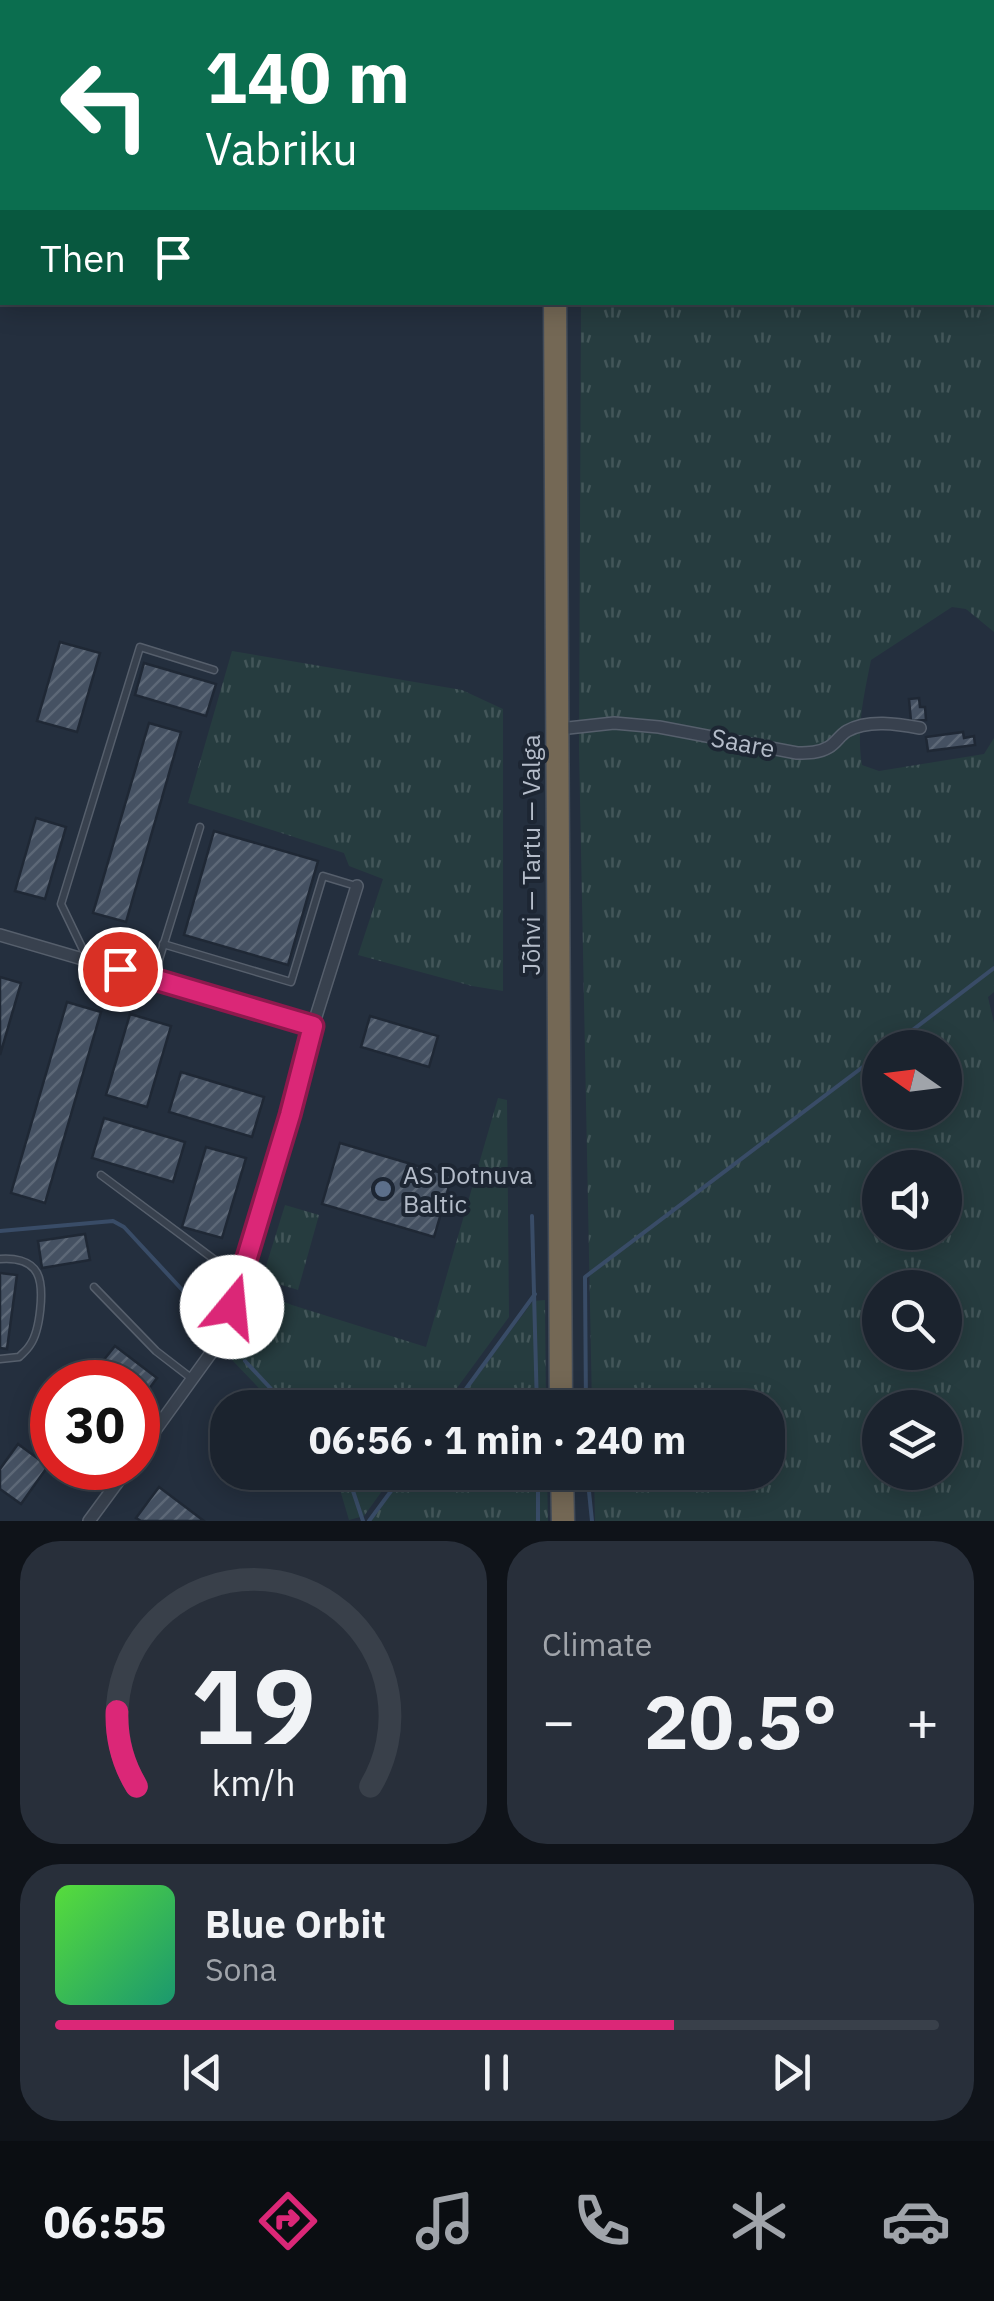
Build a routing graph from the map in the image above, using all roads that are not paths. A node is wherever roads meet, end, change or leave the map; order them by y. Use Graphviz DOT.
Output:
graph roads {
  1 [pos="555,305"];
  2 [pos="214,670"];
  3 [pos="920,728"];
  4 [pos="558,729"];
  5 [pos="200,827"];
  6 [pos="357,886"];
  7 [pos="0,934"];
  8 [pos="164,944"];
  9 [pos="87,960"];
  10 [pos="152,978"];
  11 [pos="313,1026"];
  12 [pos="101,1175"];
  13 [pos="0,1259"];
  14 [pos="240,1278"];
  15 [pos="94,1287"];
  16 [pos="0,1359"];
  17 [pos="192,1379"];
  18 [pos="561,1390"];
  19 [pos="160,1423"];
  20 [pos="112,1490"];
  21 [pos="562,1490"];
  22 [pos="89,1521"];
  23 [pos="563,1521"];
  1 -- 4 [label="highway, Jõhvi — Tartu — Valga"];
  2 -- 9 [label="lane"];
  3 -- 4 [label="street, Saare"];
  4 -- 18 [label="highway, Jõhvi — Tartu — Valga"];
  5 -- 8 [label="lane"];
  6 -- 8 [label="lane"];
  6 -- 11 [label="street"];
  7 -- 9 [label="street"];
  8 -- 10 [label="lane"];
  9 -- 10 [label="street"];
  10 -- 11 [label="street"];
  11 -- 14 [label="street"];
  12 -- 14 [label="lane"];
  13 -- 16 [label="lane"];
  14 -- 17 [label="street"];
  15 -- 17 [label="lane"];
  17 -- 19 [label="street"];
  20 -- 22 [label="street"];
  21 -- 23 [label="highway"];
}
